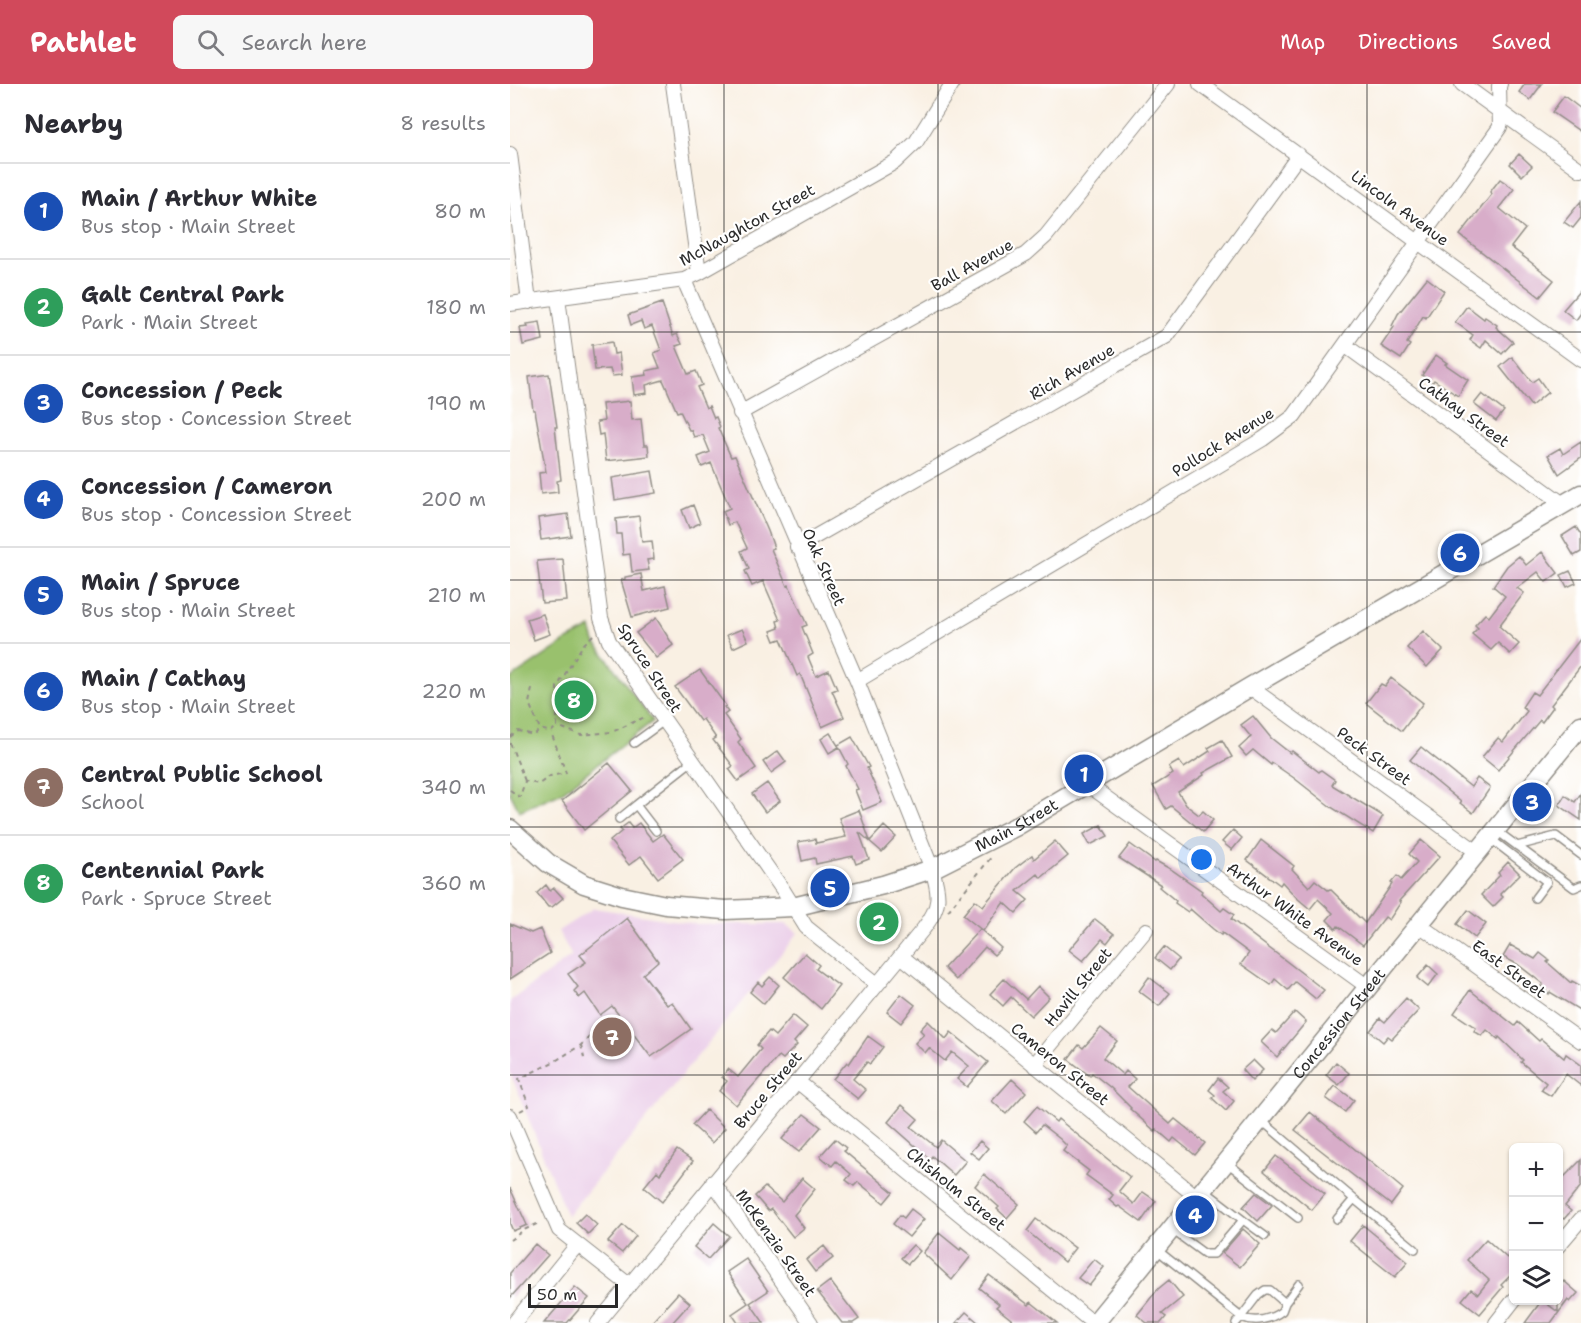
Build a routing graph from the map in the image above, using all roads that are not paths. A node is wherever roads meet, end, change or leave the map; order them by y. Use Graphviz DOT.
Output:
graph roads {
  1 [pos="673,84"];
  2 [pos="952,84"];
  3 [pos="1168,84"];
  4 [pos="1200,84"];
  5 [pos="1462,84"];
  6 [pos="1500,84"];
  7 [pos="1499,111"];
  8 [pos="510,154"];
  9 [pos="1299,155"];
  10 [pos="1581,170"];
  11 [pos="1418,242"];
  12 [pos="699,273"];
  13 [pos="684,280"];
  14 [pos="558,298"];
  15 [pos="529,302"];
  16 [pos="510,304"];
  17 [pos="1346,346"];
  18 [pos="1581,360"];
  19 [pos="740,413"];
  20 [pos="1581,494"];
  21 [pos="1563,504"];
  22 [pos="797,547"];
  23 [pos="857,681"];
  24 [pos="1250,687"];
  25 [pos="664,721"];
  26 [pos="1580,728"];
  27 [pos="634,743"];
  28 [pos="692,760"];
  29 [pos="1087,784"];
  30 [pos="636,805"];
  31 [pos="619,819"];
  32 [pos="510,829"];
  33 [pos="656,831"];
  34 [pos="1492,834"];
  35 [pos="1517,846"];
  36 [pos="1477,852"];
  37 [pos="1581,855"];
  38 [pos="932,869"];
  39 [pos="1581,885"];
  40 [pos="1535,898"];
  41 [pos="793,907"];
  42 [pos="1418,924"];
  43 [pos="1146,930"];
  44 [pos="901,956"];
  45 [pos="877,984"];
  46 [pos="1368,987"];
  47 [pos="1581,1041"];
  48 [pos="1034,1065"];
  49 [pos="797,1081"];
  50 [pos="513,1114"];
  51 [pos="1260,1119"];
  52 [pos="1226,1162"];
  53 [pos="713,1182"];
  54 [pos="1201,1194"];
  55 [pos="1354,1200"];
  56 [pos="1298,1218"];
  57 [pos="1337,1219"];
  58 [pos="1243,1220"];
  59 [pos="1580,1223"];
  60 [pos="1172,1230"];
  61 [pos="1264,1236"];
  62 [pos="1563,1241"];
  63 [pos="577,1245"];
  64 [pos="1156,1249"];
  65 [pos="1415,1249"];
  66 [pos="1299,1284"];
  67 [pos="629,1285"];
  68 [pos="1285,1303"];
  69 [pos="1510,1305"];
  70 [pos="1238,1320"];
  71 [pos="514,1323"];
  72 [pos="598,1323"];
  73 [pos="811,1323"];
  74 [pos="1094,1323"];
  75 [pos="1496,1323"];
  1 -- 12 [label="street"];
  2 -- 12 [label="street, McNaughton Street"];
  3 -- 19 [label="street, Ball Avenue"];
  4 -- 9 [label="street, Lincoln Avenue"];
  5 -- 7 [label="street"];
  6 -- 7 [label="street, Pollock Avenue"];
  7 -- 10 [label="street"];
  7 -- 11 [label="street, Pollock Avenue"];
  8 -- 15 [label="street"];
  9 -- 11 [label="street, Lincoln Avenue"];
  9 -- 22 [label="street, Rich Avenue"];
  11 -- 17 [label="street, Pollock Avenue"];
  11 -- 18 [label="street, Lincoln Avenue"];
  12 -- 13 [label="street, McNaughton Street"];
  13 -- 14 [label="street, McNaughton Street"];
  13 -- 19 [label="street, Oak Street"];
  14 -- 15 [label="street, McNaughton Street"];
  14 -- 25 [label="street, Spruce Street"];
  15 -- 16 [label="street, McNaughton Street"];
  17 -- 21 [label="street, Cathay Street"];
  17 -- 23 [label="street, Pollock Avenue"];
  19 -- 22 [label="street, Oak Street"];
  20 -- 21 [label="main road, Main Street"];
  21 -- 24 [label="main road, Main Street"];
  22 -- 23 [label="street, Oak Street"];
  23 -- 38 [label="street, Oak Street"];
  24 -- 29 [label="main road, Main Street"];
  24 -- 36 [label="street, Peck Street"];
  25 -- 27 [label="lane"];
  25 -- 28 [label="street, Spruce Street"];
  26 -- 34 [label="main road, Concession Street"];
  28 -- 30 [label="lane"];
  28 -- 41 [label="street, Spruce Street"];
  29 -- 38 [label="main road, Main Street"];
  29 -- 46 [label="street, Arthur White Avenue"];
  30 -- 31 [label="lane"];
  30 -- 33 [label="lane"];
  32 -- 41 [label="main road, Main Street"];
  34 -- 35 [label="lane"];
  34 -- 36 [label="main road, Concession Street"];
  34 -- 40 [label="lane"];
  35 -- 37 [label="lane"];
  35 -- 39 [label="lane"];
  36 -- 42 [label="main road, Concession Street"];
  38 -- 41 [label="main road, Main Street"];
  38 -- 44 [label="street, Bruce Street"];
  41 -- 45 [label="street, Spruce Street"];
  42 -- 46 [label="main road, Concession Street"];
  42 -- 47 [label="street, East Street"];
  43 -- 48 [label="street, Havill Street"];
  44 -- 45 [label="street, Bruce Street"];
  44 -- 48 [label="street, Cameron Street"];
  45 -- 49 [label="street, Bruce Street"];
  46 -- 51 [label="main road, Concession Street"];
  48 -- 54 [label="street, Cameron Street"];
  49 -- 53 [label="street, Bruce Street"];
  49 -- 74 [label="street, Chisholm Street"];
  50 -- 63 [label="street"];
  51 -- 52 [label="main road, Concession Street"];
  51 -- 55 [label="lane"];
  52 -- 54 [label="main road, Concession Street"];
  52 -- 56 [label="lane"];
  53 -- 67 [label="street, Bruce Street"];
  53 -- 73 [label="street, McKenzie Street"];
  54 -- 58 [label="lane"];
  54 -- 60 [label="main road, Concession Street"];
  55 -- 57 [label="lane"];
  55 -- 65 [label="lane"];
  58 -- 60 [label="lane"];
  58 -- 61 [label="lane"];
  59 -- 62 [label="street"];
  60 -- 64 [label="main road, Concession Street"];
  63 -- 67 [label="street"];
  63 -- 71 [label="street"];
  64 -- 70 [label="lane"];
  64 -- 74 [label="main road, Concession Street"];
  66 -- 68 [label="lane"];
  67 -- 72 [label="street, Bruce Street"];
  68 -- 70 [label="lane"];
  68 -- 70 [label="lane"];
  69 -- 75 [label="street"];
}
